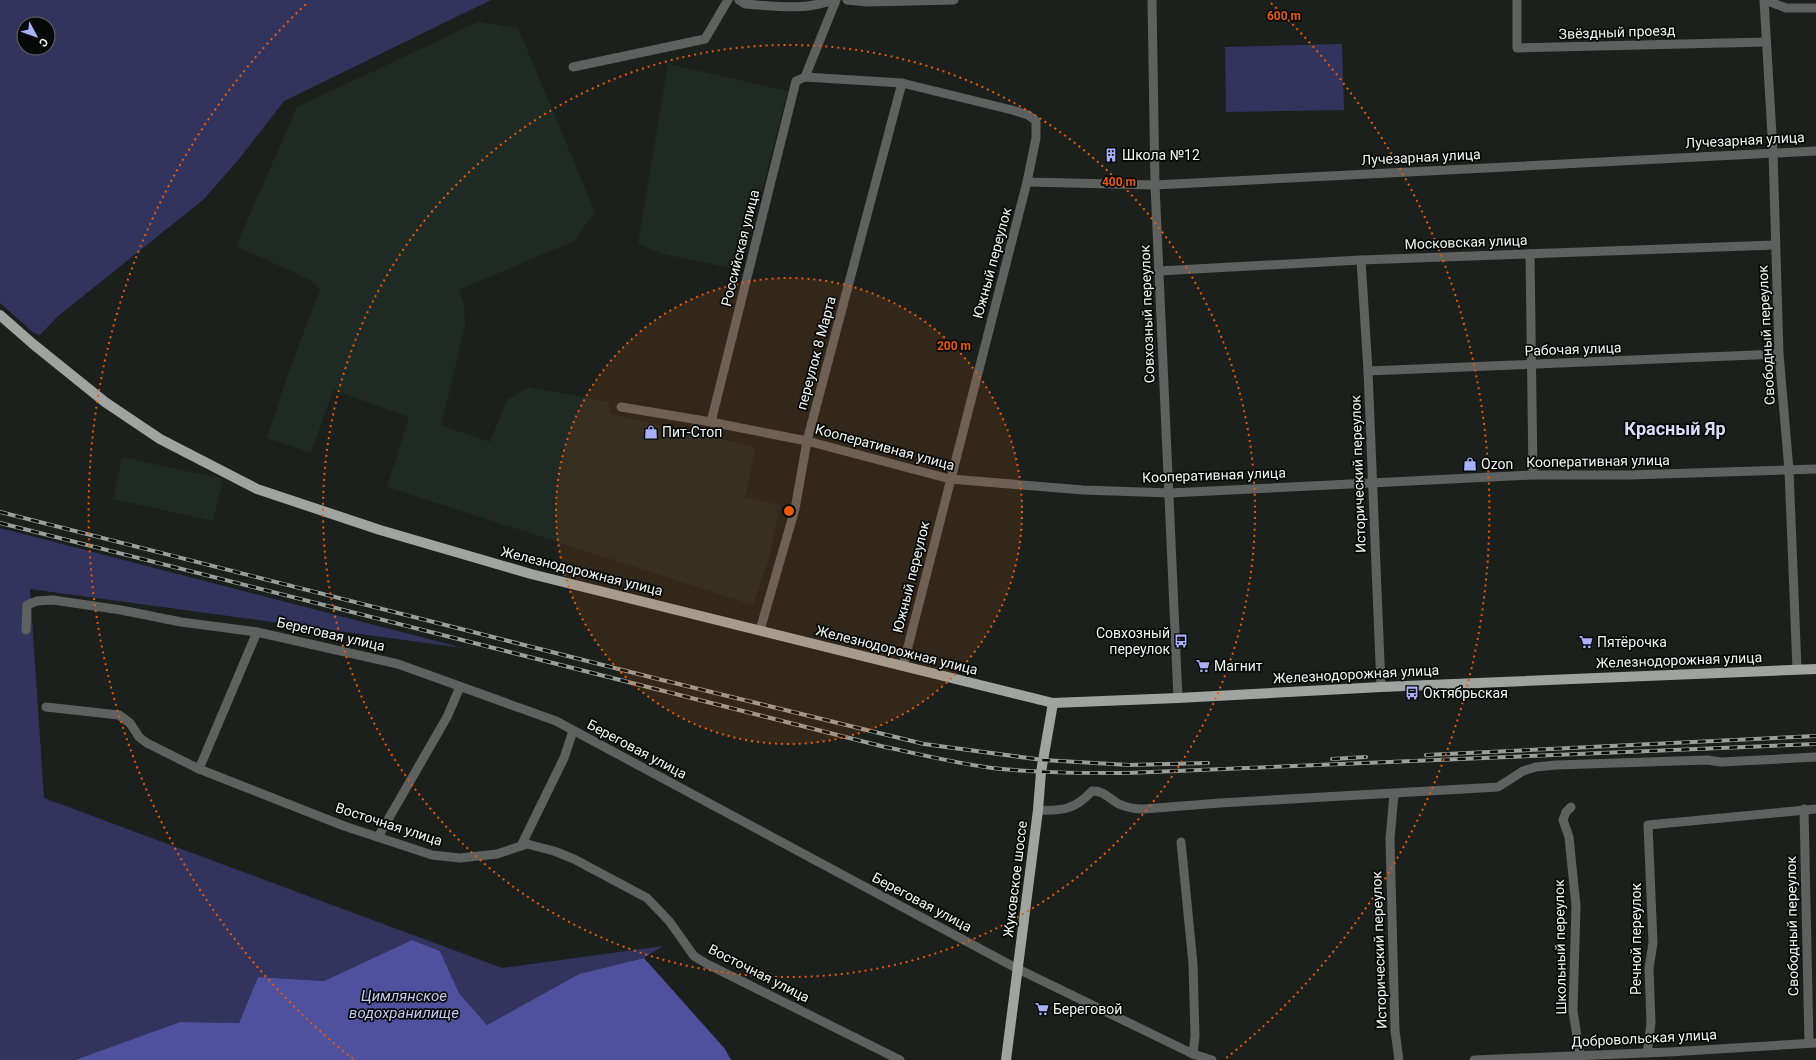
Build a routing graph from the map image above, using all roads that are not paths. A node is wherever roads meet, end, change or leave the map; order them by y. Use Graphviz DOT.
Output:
graph roads {
  1 [pos="728,0"];
  2 [pos="739,0"];
  3 [pos="834,0"];
  4 [pos="847,0"];
  5 [pos="954,0"];
  6 [pos="1152,0"];
  7 [pos="1516,0"];
  8 [pos="1764,0"];
  9 [pos="1816,8"];
  10 [pos="1766,42"];
  11 [pos="573,67"];
  12 [pos="805,77"];
  13 [pos="902,83"];
  14 [pos="1816,151"];
  15 [pos="1774,152"];
  16 [pos="1027,182"];
  17 [pos="1156,185"];
  18 [pos="1775,245"];
  19 [pos="1530,254"];
  20 [pos="1361,260"];
  21 [pos="1159,271"];
  22 [pos="0,315"];
  23 [pos="1779,354"];
  24 [pos="1531,365"];
  25 [pos="1368,371"];
  26 [pos="621,407"];
  27 [pos="711,422"];
  28 [pos="807,441"];
  29 [pos="1816,469"];
  30 [pos="1789,470"];
  31 [pos="1533,475"];
  32 [pos="950,479"];
  33 [pos="1372,483"];
  34 [pos="1170,493"];
  35 [pos="26,630"];
  36 [pos="760,630"];
  37 [pos="257,632"];
  38 [pos="903,666"];
  39 [pos="1816,668"];
  40 [pos="1796,669"];
  41 [pos="460,687"];
  42 [pos="1381,687"];
  43 [pos="1178,698"];
  44 [pos="1053,702"];
  45 [pos="46,707"];
  46 [pos="573,731"];
  47 [pos="1816,757"];
  48 [pos="199,770"];
  49 [pos="1394,794"];
  50 [pos="1570,807"];
  51 [pos="1804,809"];
  52 [pos="1816,809"];
  53 [pos="1038,810"];
  54 [pos="378,837"];
  55 [pos="1181,842"];
  56 [pos="521,846"];
  57 [pos="1018,969"];
  58 [pos="1812,1043"];
  59 [pos="1647,1053"];
  60 [pos="1193,1054"];
  61 [pos="1580,1056"];
  62 [pos="1669,1056"];
  63 [pos="900,1060"];
  64 [pos="1006,1060"];
  65 [pos="1212,1060"];
  66 [pos="1399,1060"];
  67 [pos="1474,1060"];
  1 -- 11 [label="street"];
  2 -- 3 [label="street"];
  3 -- 12 [label="street"];
  4 -- 5 [label="street"];
  6 -- 17 [label="street, Совхозный переулок"];
  7 -- 10 [label="street, Звёздный проезд"];
  8 -- 9 [label="street"];
  8 -- 10 [label="street, Свободный переулок"];
  10 -- 15 [label="street, Свободный переулок"];
  12 -- 13 [label="street"];
  12 -- 27 [label="street, Российская улица"];
  13 -- 16 [label="street, Южный переулок"];
  13 -- 28 [label="street, переулок 8 Марта"];
  14 -- 15 [label="street, Лучезарная улица"];
  15 -- 17 [label="street, Лучезарная улица"];
  15 -- 18 [label="street, Свободный переулок"];
  16 -- 17 [label="street, Лучезарная улица"];
  16 -- 32 [label="street, Южный переулок"];
  17 -- 21 [label="street, Совхозный переулок"];
  18 -- 19 [label="street, Московская улица"];
  18 -- 23 [label="street, Свободный переулок"];
  19 -- 20 [label="street, Московская улица"];
  19 -- 24 [label="street"];
  20 -- 21 [label="street, Московская улица"];
  20 -- 25 [label="street, Исторический переулок"];
  21 -- 34 [label="street, Совхозный переулок"];
  22 -- 36 [label="main road, Железнодорожная улица"];
  23 -- 24 [label="street, Рабочая улица"];
  23 -- 30 [label="street, Свободный переулок"];
  24 -- 25 [label="street, Рабочая улица"];
  24 -- 31 [label="street"];
  25 -- 33 [label="street, Исторический переулок"];
  26 -- 27 [label="street, Кооперативная улица"];
  27 -- 28 [label="street, Кооперативная улица"];
  28 -- 32 [label="street, Кооперативная улица"];
  28 -- 36 [label="street, переулок 8 Марта"];
  29 -- 30 [label="street, Кооперативная улица"];
  30 -- 31 [label="street, Кооперативная улица"];
  30 -- 40 [label="street, Свободный переулок"];
  31 -- 33 [label="street, Кооперативная улица"];
  32 -- 34 [label="street, Кооперативная улица"];
  32 -- 38 [label="street, Южный переулок"];
  33 -- 34 [label="street, Кооперативная улица"];
  33 -- 42 [label="street, Исторический переулок"];
  34 -- 43 [label="street, Совхозный переулок"];
  35 -- 37 [label="street, Береговая улица"];
  36 -- 38 [label="main road, Железнодорожная улица"];
  37 -- 41 [label="street, Береговая улица"];
  37 -- 48 [label="street"];
  38 -- 44 [label="main road, Железнодорожная улица"];
  39 -- 40 [label="main road, Железнодорожная улица"];
  40 -- 42 [label="main road, Железнодорожная улица"];
  41 -- 46 [label="street, Береговая улица"];
  41 -- 54 [label="street"];
  42 -- 43 [label="main road, Железнодорожная улица"];
  43 -- 44 [label="main road, Железнодорожная улица"];
  44 -- 53 [label="main road, Жуковское шоссе"];
  45 -- 48 [label="street, Восточная улица"];
  46 -- 56 [label="street"];
  46 -- 57 [label="street, Береговая улица"];
  47 -- 49 [label="street"];
  48 -- 54 [label="street, Восточная улица"];
  49 -- 53 [label="street"];
  49 -- 66 [label="street, Исторический переулок"];
  50 -- 61 [label="street, Школьный переулок"];
  51 -- 52 [label="street"];
  51 -- 58 [label="street, Свободный переулок"];
  51 -- 59 [label="street, Речной переулок"];
  53 -- 57 [label="main road, Жуковское шоссе"];
  54 -- 56 [label="street, Восточная улица"];
  55 -- 60 [label="street"];
  56 -- 63 [label="street, Восточная улица"];
  57 -- 60 [label="street, Береговая улица"];
  57 -- 64 [label="main road, Жуковское шоссе"];
  58 -- 62 [label="street, Добровольская улица"];
  59 -- 61 [label="street, Добровольская улица"];
  59 -- 62 [label="street, Добровольская улица"];
  60 -- 65 [label="street, Береговая улица"];
  61 -- 67 [label="street, Добровольская улица"];
}
